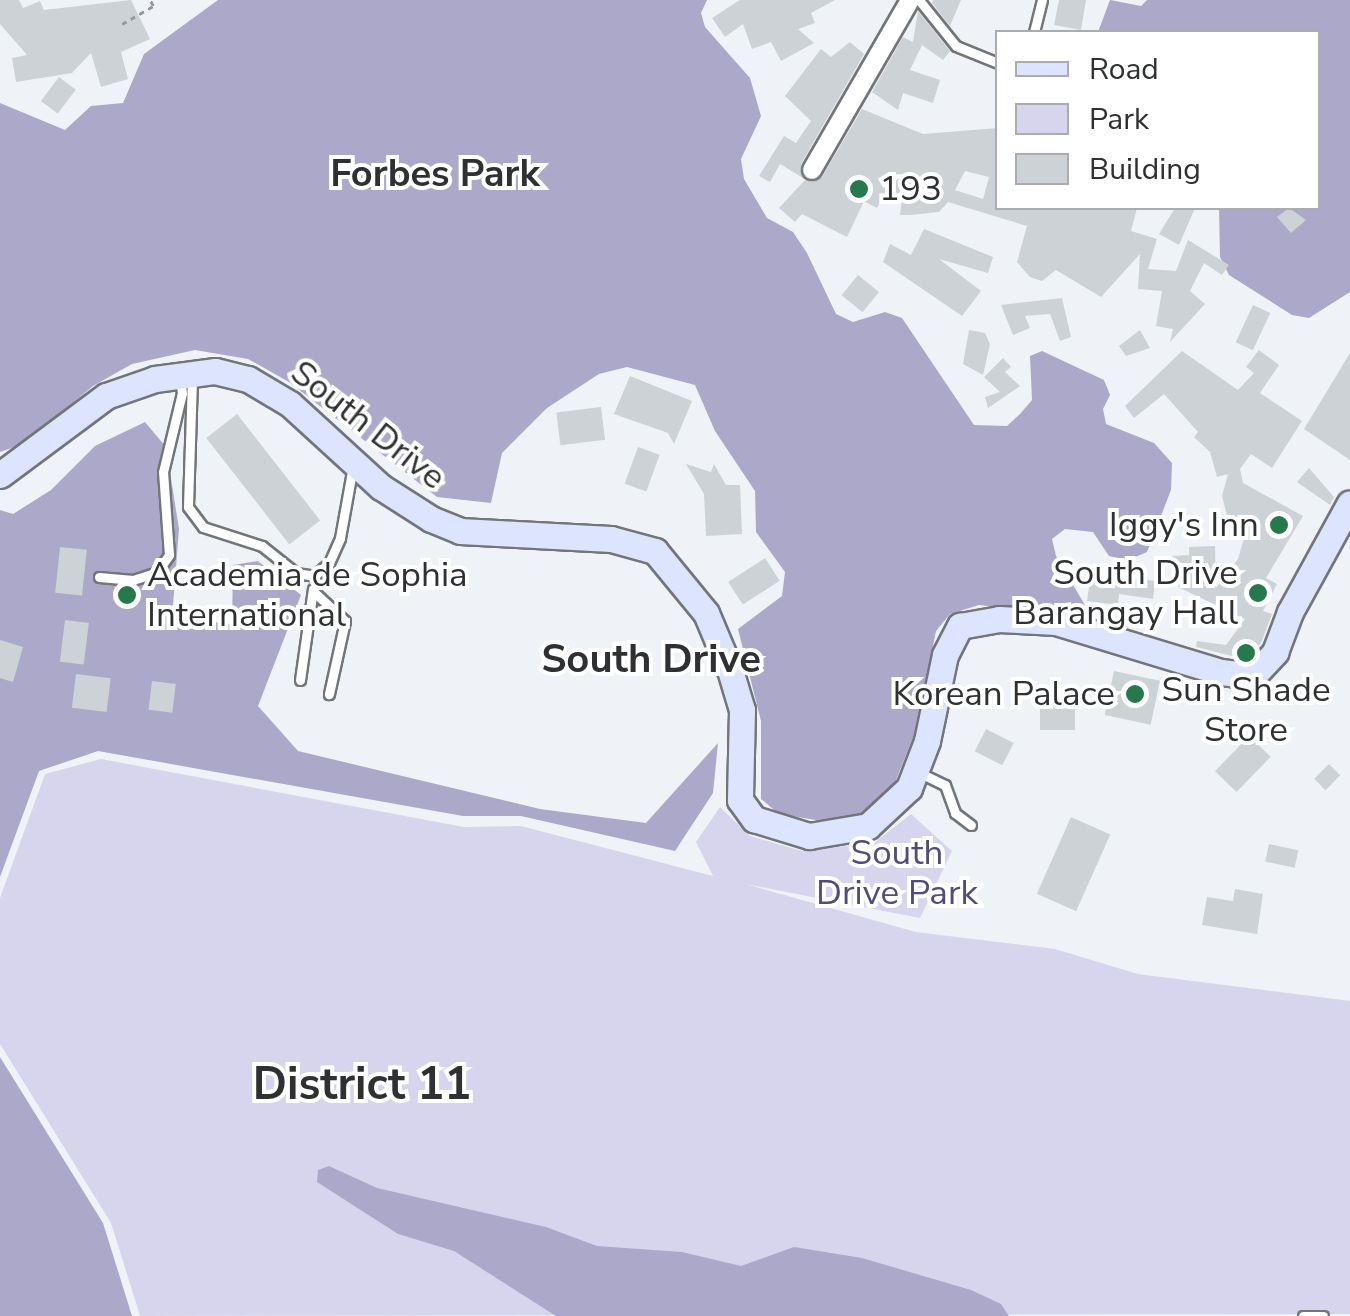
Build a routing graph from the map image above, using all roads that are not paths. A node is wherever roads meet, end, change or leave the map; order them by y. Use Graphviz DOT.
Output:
graph roads {
  1 [pos="910,0"];
  2 [pos="919,0"];
  3 [pos="1042,0"];
  4 [pos="1034,30"];
  5 [pos="995,63"];
  6 [pos="812,170"];
  7 [pos="186,373"];
  8 [pos="353,462"];
  9 [pos="0,476"];
  10 [pos="1350,503"];
  11 [pos="314,576"];
  12 [pos="99,577"];
  13 [pos="314,591"];
  14 [pos="300,680"];
  15 [pos="329,694"];
  16 [pos="918,772"];
  17 [pos="971,825"];
  18 [pos="1303,1316"];
  19 [pos="1323,1316"];
  1 -- 6 [label="street"];
  2 -- 5 [label="lane"];
  3 -- 4 [label="lane"];
  7 -- 8 [label="main road, South Drive"];
  7 -- 9 [label="main road, South Drive"];
  7 -- 11 [label="lane"];
  7 -- 12 [label="lane"];
  8 -- 11 [label="lane"];
  8 -- 16 [label="main road, South Drive"];
  10 -- 16 [label="main road, South Drive"];
  11 -- 13 [label="lane"];
  13 -- 14 [label="lane"];
  13 -- 15 [label="lane"];
  16 -- 17 [label="lane"];
  18 -- 19 [label="lane"];
}
